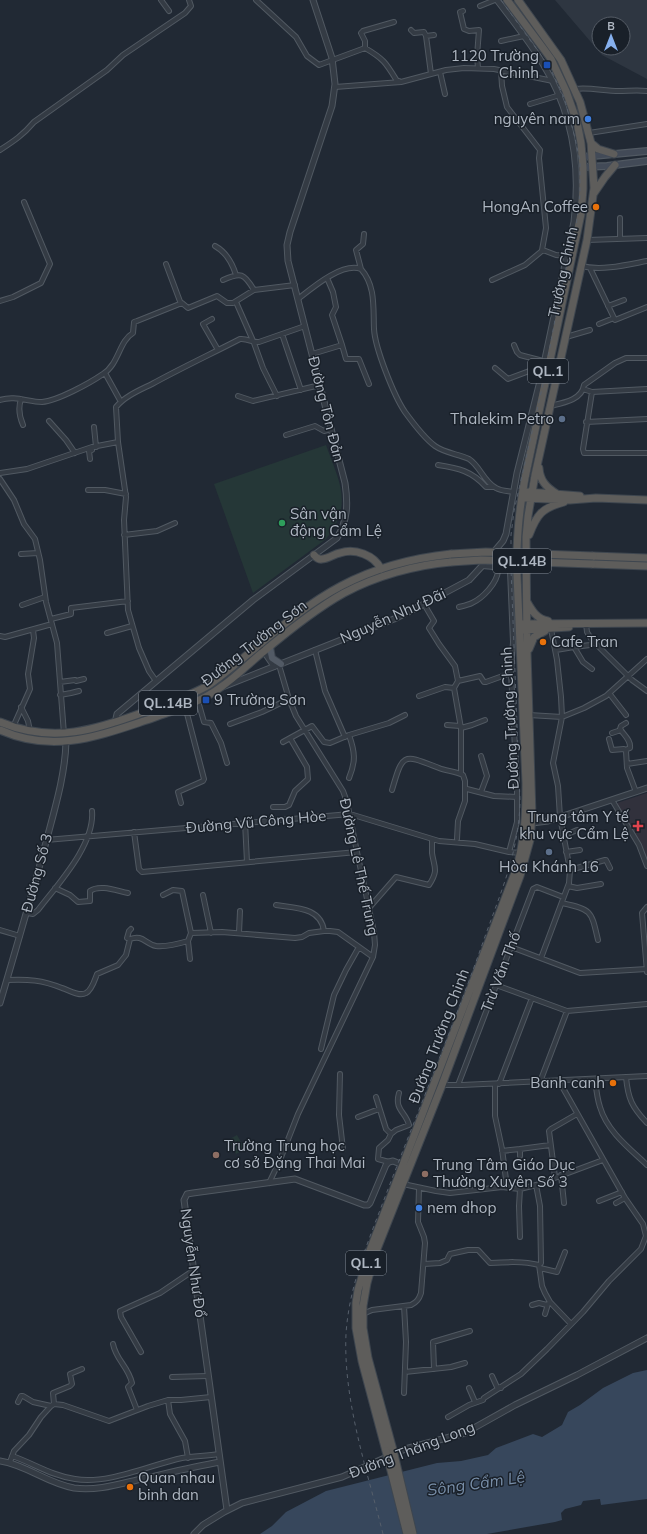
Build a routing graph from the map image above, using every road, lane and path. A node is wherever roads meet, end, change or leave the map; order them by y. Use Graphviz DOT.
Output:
graph roads {
  1 [pos="161,0"];
  2 [pos="189,0"];
  3 [pos="256,0"];
  4 [pos="314,0"];
  5 [pos="496,0"];
  6 [pos="507,0"];
  7 [pos="518,1"];
  8 [pos="480,6"];
  9 [pos="512,6"];
  10 [pos="169,11"];
  11 [pos="463,11"];
  12 [pos="394,22"];
  13 [pos="411,30"];
  14 [pos="434,34"];
  15 [pos="426,36"];
  16 [pos="524,36"];
  17 [pos="501,41"];
  18 [pos="365,48"];
  19 [pos="332,61"];
  20 [pos="478,68"];
  21 [pos="501,70"];
  22 [pos="440,72"];
  23 [pos="431,74"];
  24 [pos="552,81"];
  25 [pos="401,82"];
  26 [pos="335,86"];
  27 [pos="575,89"];
  28 [pos="647,91"];
  29 [pos="445,94"];
  30 [pos="560,95"];
  31 [pos="530,104"];
  32 [pos="647,124"];
  33 [pos="589,133"];
  34 [pos="591,143"];
  35 [pos="0,150"];
  36 [pos="647,151"];
  37 [pos="614,154"];
  38 [pos="592,156"];
  39 [pos="582,157"];
  40 [pos="647,161"];
  41 [pos="615,165"];
  42 [pos="583,167"];
  43 [pos="593,167"];
  44 [pos="593,193"];
  45 [pos="24,202"];
  46 [pos="620,218"];
  47 [pos="364,234"];
  48 [pos="647,238"];
  49 [pos="620,239"];
  50 [pos="587,240"];
  51 [pos="214,246"];
  52 [pos="542,250"];
  53 [pos="566,256"];
  54 [pos="647,261"];
  55 [pos="166,264"];
  56 [pos="581,266"];
  57 [pos="590,268"];
  58 [pos="361,269"];
  59 [pos="236,275"];
  60 [pos="327,278"];
  61 [pos="223,280"];
  62 [pos="492,280"];
  63 [pos="295,285"];
  64 [pos="254,290"];
  65 [pos="298,299"];
  66 [pos="624,300"];
  67 [pos="0,301"];
  68 [pos="236,302"];
  69 [pos="181,304"];
  70 [pos="608,306"];
  71 [pos="647,307"];
  72 [pos="212,319"];
  73 [pos="614,319"];
  74 [pos="599,324"];
  75 [pos="305,326"];
  76 [pos="590,330"];
  77 [pos="282,334"];
  78 [pos="566,338"];
  79 [pos="254,343"];
  80 [pos="342,345"];
  81 [pos="514,345"];
  82 [pos="218,350"];
  83 [pos="312,354"];
  84 [pos="647,358"];
  85 [pos="547,362"];
  86 [pos="495,368"];
  87 [pos="542,371"];
  88 [pos="105,373"];
  89 [pos="369,384"];
  90 [pos="320,385"];
  91 [pos="583,389"];
  92 [pos="647,389"];
  93 [pos="301,390"];
  94 [pos="592,392"];
  95 [pos="238,396"];
  96 [pos="277,396"];
  97 [pos="21,399"];
  98 [pos="0,400"];
  99 [pos="121,402"];
  100 [pos="550,406"];
  101 [pos="647,418"];
  102 [pos="49,421"];
  103 [pos="586,422"];
  104 [pos="23,425"];
  105 [pos="94,427"];
  106 [pos="331,429"];
  107 [pos="286,435"];
  108 [pos="118,442"];
  109 [pos="96,447"];
  110 [pos="75,453"];
  111 [pos="647,453"];
  112 [pos="540,455"];
  113 [pos="90,459"];
  114 [pos="438,464"];
  115 [pos="0,473"];
  116 [pos="0,479"];
  117 [pos="494,487"];
  118 [pos="88,490"];
  119 [pos="513,492"];
  120 [pos="126,494"];
  121 [pos="557,494"];
  122 [pos="522,495"];
  123 [pos="531,495"];
  124 [pos="596,498"];
  125 [pos="567,500"];
  126 [pos="647,500"];
  127 [pos="175,524"];
  128 [pos="124,535"];
  129 [pos="526,540"];
  130 [pos="38,553"];
  131 [pos="21,554"];
  132 [pos="314,555"];
  133 [pos="647,558"];
  134 [pos="592,560"];
  135 [pos="505,564"];
  136 [pos="482,566"];
  137 [pos="647,566"];
  138 [pos="381,569"];
  139 [pos="45,597"];
  140 [pos="526,600"];
  141 [pos="128,601"];
  142 [pos="424,604"];
  143 [pos="22,605"];
  144 [pos="459,607"];
  145 [pos="51,619"];
  146 [pos="556,623"];
  147 [pos="647,623"];
  148 [pos="52,624"];
  149 [pos="584,624"];
  150 [pos="132,626"];
  151 [pos="519,627"];
  152 [pos="527,627"];
  153 [pos="550,629"];
  154 [pos="33,630"];
  155 [pos="107,633"];
  156 [pos="0,636"];
  157 [pos="595,642"];
  158 [pos="259,645"];
  159 [pos="574,647"];
  160 [pos="267,649"];
  161 [pos="315,650"];
  162 [pos="556,650"];
  163 [pos="527,652"];
  164 [pos="647,659"];
  165 [pos="278,665"];
  166 [pos="592,669"];
  167 [pos="511,673"];
  168 [pos="628,676"];
  169 [pos="84,679"];
  170 [pos="156,681"];
  171 [pos="458,681"];
  172 [pos="60,682"];
  173 [pos="222,687"];
  174 [pos="454,688"];
  175 [pos="79,690"];
  176 [pos="647,691"];
  177 [pos="609,693"];
  178 [pos="60,695"];
  179 [pos="419,696"];
  180 [pos="289,699"];
  181 [pos="198,701"];
  182 [pos="185,706"];
  183 [pos="21,707"];
  184 [pos="405,715"];
  185 [pos="529,715"];
  186 [pos="626,715"];
  187 [pos="562,717"];
  188 [pos="485,720"];
  189 [pos="0,722"];
  190 [pos="115,723"];
  191 [pos="626,723"];
  192 [pos="230,724"];
  193 [pos="447,725"];
  194 [pos="13,727"];
  195 [pos="460,727"];
  196 [pos="0,730"];
  197 [pos="621,730"];
  198 [pos="30,731"];
  199 [pos="305,731"];
  200 [pos="612,733"];
  201 [pos="64,734"];
  202 [pos="347,736"];
  203 [pos="290,738"];
  204 [pos="609,740"];
  205 [pos="66,742"];
  206 [pos="283,742"];
  207 [pos="625,750"];
  208 [pos="481,756"];
  209 [pos="647,760"];
  210 [pos="227,763"];
  211 [pos="627,764"];
  212 [pos="461,774"];
  213 [pos="349,778"];
  214 [pos="465,788"];
  215 [pos="647,788"];
  216 [pos="392,790"];
  217 [pos="481,792"];
  218 [pos="636,792"];
  219 [pos="516,797"];
  220 [pos="612,800"];
  221 [pos="181,803"];
  222 [pos="273,807"];
  223 [pos="92,811"];
  224 [pos="350,814"];
  225 [pos="560,817"];
  226 [pos="245,822"];
  227 [pos="532,823"];
  228 [pos="578,830"];
  229 [pos="134,832"];
  230 [pos="88,836"];
  231 [pos="563,836"];
  232 [pos="432,839"];
  233 [pos="457,839"];
  234 [pos="46,840"];
  235 [pos="580,850"];
  236 [pos="356,852"];
  237 [pos="509,852"];
  238 [pos="566,852"];
  239 [pos="521,853"];
  240 [pos="247,862"];
  241 [pos="647,866"];
  242 [pos="610,868"];
  243 [pos="570,870"];
  244 [pos="601,884"];
  245 [pos="568,886"];
  246 [pos="55,888"];
  247 [pos="128,893"];
  248 [pos="163,894"];
  249 [pos="204,895"];
  250 [pos="563,896"];
  251 [pos="562,903"];
  252 [pos="276,905"];
  253 [pos="647,907"];
  254 [pos="369,908"];
  255 [pos="240,911"];
  256 [pos="27,913"];
  257 [pos="132,929"];
  258 [pos="0,930"];
  259 [pos="324,931"];
  260 [pos="211,932"];
  261 [pos="191,933"];
  262 [pos="239,934"];
  263 [pos="20,936"];
  264 [pos="127,938"];
  265 [pos="598,940"];
  266 [pos="188,941"];
  267 [pos="359,947"];
  268 [pos="511,947"];
  269 [pos="373,957"];
  270 [pos="541,958"];
  271 [pos="190,959"];
  272 [pos="647,969"];
  273 [pos="647,972"];
  274 [pos="7,980"];
  275 [pos="496,985"];
  276 [pos="532,998"];
  277 [pos="0,1003"];
  278 [pos="647,1004"];
  279 [pos="567,1011"];
  280 [pos="321,1049"];
  281 [pos="340,1074"];
  282 [pos="647,1076"];
  283 [pos="626,1077"];
  284 [pos="595,1079"];
  285 [pos="559,1081"];
  286 [pos="540,1082"];
  287 [pos="438,1084"];
  288 [pos="497,1084"];
  289 [pos="458,1085"];
  290 [pos="398,1093"];
  291 [pos="376,1097"];
  292 [pos="379,1109"];
  293 [pos="577,1114"];
  294 [pos="358,1117"];
  295 [pos="647,1123"];
  296 [pos="391,1134"];
  297 [pos="550,1145"];
  298 [pos="343,1149"];
  299 [pos="520,1149"];
  300 [pos="502,1151"];
  301 [pos="520,1156"];
  302 [pos="603,1160"];
  303 [pos="389,1162"];
  304 [pos="647,1164"];
  305 [pos="403,1165"];
  306 [pos="561,1175"];
  307 [pos="555,1177"];
  308 [pos="269,1183"];
  309 [pos="403,1184"];
  310 [pos="536,1185"];
  311 [pos="506,1187"];
  312 [pos="419,1188"];
  313 [pos="520,1189"];
  314 [pos="622,1192"];
  315 [pos="625,1198"];
  316 [pos="600,1201"];
  317 [pos="564,1203"];
  318 [pos="616,1203"];
  319 [pos="520,1238"];
  320 [pos="565,1252"];
  321 [pos="424,1264"];
  322 [pos="539,1267"];
  323 [pos="194,1270"];
  324 [pos="532,1304"];
  325 [pos="548,1304"];
  326 [pos="404,1306"];
  327 [pos="362,1314"];
  328 [pos="545,1314"];
  329 [pos="571,1324"];
  330 [pos="470,1331"];
  331 [pos="647,1338"];
  332 [pos="113,1344"];
  333 [pos="142,1352"];
  334 [pos="465,1363"];
  335 [pos="82,1369"];
  336 [pos="434,1369"];
  337 [pos="405,1372"];
  338 [pos="208,1376"];
  339 [pos="492,1376"];
  340 [pos="172,1377"];
  341 [pos="469,1388"];
  342 [pos="501,1388"];
  343 [pos="404,1393"];
  344 [pos="211,1396"];
  345 [pos="168,1400"];
  346 [pos="18,1402"];
  347 [pos="475,1402"];
  348 [pos="53,1405"];
  349 [pos="137,1410"];
  350 [pos="448,1417"];
  351 [pos="389,1451"];
  352 [pos="219,1454"];
  353 [pos="12,1456"];
  354 [pos="188,1458"];
  355 [pos="0,1461"];
  356 [pos="10,1462"];
  357 [pos="220,1462"];
  358 [pos="227,1510"];
  359 [pos="194,1534"];
  360 [pos="407,1534"];
  361 [pos="414,1534"];
  1 -- 10 [label="street"];
  2 -- 35 [label="street"];
  3 -- 19 [label="street"];
  4 -- 19 [label="street, Đường Tôn Đản"];
  5 -- 8 [label="street"];
  5 -- 16 [label="street, Trường Chinh"];
  6 -- 9 [label="highway, Đường Trường Chinh / QL.1"];
  7 -- 9 [label="highway"];
  7 -- 27 [label="highway, Đường Trường Chinh / QL.1"];
  9 -- 39 [label="highway, Đường Trường Chinh / QL.1"];
  11 -- 20 [label="street"];
  12 -- 18 [label="street"];
  13 -- 15 [label="street"];
  14 -- 15 [label="street"];
  15 -- 23 [label="street"];
  16 -- 17 [label="street"];
  16 -- 24 [label="street, Trường Chinh"];
  18 -- 19 [label="street"];
  18 -- 25 [label="street"];
  19 -- 26 [label="street, Đường Tôn Đản"];
  20 -- 21 [label="street"];
  20 -- 22 [label="street"];
  21 -- 24 [label="street"];
  21 -- 52 [label="street"];
  22 -- 23 [label="street"];
  22 -- 29 [label="street"];
  23 -- 25 [label="street"];
  24 -- 30 [label="street, Trường Chinh"];
  25 -- 26 [label="street"];
  26 -- 63 [label="street, Đường Tôn Đản"];
  27 -- 28 [label="street"];
  27 -- 33 [label="highway, Đường Trường Chinh / QL.1"];
  30 -- 31 [label="street"];
  30 -- 53 [label="street, Trường Chinh"];
  32 -- 33 [label="street"];
  33 -- 34 [label="highway, Đường Trường Chinh / QL.1"];
  34 -- 37 [label="highway"];
  34 -- 38 [label="highway, Đường Trường Chinh / QL.1"];
  36 -- 37 [label="main road"];
  37 -- 38 [label="main road"];
  38 -- 39 [label="main road"];
  38 -- 43 [label="highway, Đường Trường Chinh / QL.1"];
  39 -- 42 [label="highway, Đường Trường Chinh / QL.1"];
  40 -- 41 [label="main road"];
  41 -- 43 [label="main road"];
  41 -- 44 [label="highway"];
  42 -- 43 [label="main road"];
  42 -- 85 [label="highway, Đường Trường Chinh / QL.1"];
  43 -- 44 [label="highway, Đường Trường Chinh / QL.1"];
  44 -- 50 [label="highway, Đường Trường Chinh / QL.1"];
  45 -- 67 [label="street"];
  46 -- 49 [label="street"];
  47 -- 58 [label="street"];
  48 -- 49 [label="street"];
  49 -- 50 [label="street"];
  50 -- 56 [label="highway, Đường Trường Chinh / QL.1"];
  51 -- 59 [label="street"];
  52 -- 53 [label="street"];
  52 -- 62 [label="street"];
  53 -- 85 [label="street, Trường Chinh"];
  54 -- 57 [label="street"];
  55 -- 69 [label="street"];
  56 -- 57 [label="street"];
  56 -- 78 [label="highway, Đường Trường Chinh / QL.1"];
  57 -- 70 [label="street"];
  58 -- 60 [label="street"];
  58 -- 117 [label="street"];
  59 -- 61 [label="street"];
  59 -- 64 [label="street"];
  60 -- 65 [label="street"];
  60 -- 80 [label="street"];
  63 -- 64 [label="street"];
  63 -- 65 [label="street, Đường Tôn Đản"];
  64 -- 68 [label="street"];
  65 -- 75 [label="street, Đường Tôn Đản"];
  66 -- 70 [label="street"];
  68 -- 69 [label="street"];
  68 -- 79 [label="street"];
  69 -- 88 [label="street"];
  70 -- 73 [label="street"];
  71 -- 73 [label="street"];
  72 -- 82 [label="street"];
  73 -- 74 [label="street"];
  75 -- 77 [label="street"];
  75 -- 83 [label="street, Đường Tôn Đản"];
  76 -- 78 [label="street"];
  77 -- 79 [label="street"];
  77 -- 93 [label="street"];
  78 -- 100 [label="highway, Đường Trường Chinh / QL.1"];
  79 -- 82 [label="street"];
  79 -- 96 [label="street"];
  80 -- 83 [label="street"];
  80 -- 89 [label="street"];
  81 -- 85 [label="street"];
  82 -- 99 [label="street"];
  83 -- 90 [label="street, Đường Tôn Đản"];
  84 -- 91 [label="street"];
  85 -- 87 [label="street, Trường Chinh"];
  85 -- 122 [label="highway, Đường Trường Chinh / QL.1"];
  86 -- 87 [label="street"];
  87 -- 119 [label="street, Trường Chinh"];
  88 -- 97 [label="street"];
  88 -- 99 [label="street"];
  90 -- 93 [label="street"];
  90 -- 106 [label="street, Đường Tôn Đản"];
  91 -- 94 [label="street"];
  91 -- 100 [label="street"];
  92 -- 94 [label="street"];
  93 -- 96 [label="street"];
  94 -- 103 [label="street"];
  95 -- 96 [label="street"];
  97 -- 98 [label="street"];
  97 -- 104 [label="street"];
  99 -- 108 [label="street"];
  100 -- 112 [label="highway, Đường Trường Chinh / QL.1"];
  101 -- 103 [label="street"];
  102 -- 110 [label="street"];
  103 -- 111 [label="street"];
  105 -- 109 [label="street"];
  106 -- 107 [label="street"];
  106 -- 132 [label="street, Đường Tôn Đản"];
  108 -- 109 [label="street"];
  108 -- 120 [label="street"];
  109 -- 110 [label="street"];
  109 -- 113 [label="street"];
  110 -- 115 [label="street"];
  112 -- 121 [label="highway"];
  112 -- 123 [label="highway, Đường Trường Chinh / QL.1"];
  114 -- 117 [label="street"];
  116 -- 130 [label="street"];
  117 -- 119 [label="street"];
  118 -- 120 [label="street"];
  119 -- 136 [label="street, Nguyễn Như Đãi"];
  120 -- 128 [label="street"];
  121 -- 123 [label="highway"];
  121 -- 124 [label="highway"];
  122 -- 123 [label="highway"];
  122 -- 151 [label="highway, Đường Trường Chinh / QL.1"];
  123 -- 125 [label="highway"];
  123 -- 129 [label="highway, Đường Trường Chinh / QL.1"];
  124 -- 125 [label="highway"];
  124 -- 126 [label="highway"];
  125 -- 129 [label="highway"];
  127 -- 128 [label="street"];
  128 -- 141 [label="street"];
  129 -- 140 [label="highway, Đường Trường Chinh / QL.1"];
  130 -- 131 [label="street"];
  130 -- 139 [label="street"];
  132 -- 138 [label="highway"];
  132 -- 170 [label="street, Đường Tôn Đản"];
  133 -- 134 [label="highway, QL.14B"];
  134 -- 137 [label="highway, QL.14B"];
  134 -- 138 [label="highway, Đường Trường Sơn / QL.14B, bridge"];
  134 -- 160 [label="highway, Đường Trường Sơn / QL.14B, bridge"];
  135 -- 167 [label="street"];
  136 -- 142 [label="street, Nguyễn Như Đãi"];
  136 -- 144 [label="street"];
  138 -- 158 [label="highway, Đường Trường Sơn / QL.14B"];
  139 -- 143 [label="street"];
  139 -- 145 [label="street"];
  140 -- 146 [label="highway"];
  140 -- 152 [label="highway, Đường Trường Chinh / QL.1"];
  141 -- 145 [label="street"];
  141 -- 150 [label="street"];
  142 -- 161 [label="street, Nguyễn Như Đãi"];
  142 -- 171 [label="street"];
  145 -- 148 [label="street"];
  146 -- 149 [label="highway"];
  146 -- 152 [label="highway"];
  147 -- 149 [label="highway"];
  148 -- 154 [label="street"];
  148 -- 172 [label="street"];
  149 -- 153 [label="highway"];
  149 -- 157 [label="street"];
  150 -- 155 [label="street"];
  150 -- 170 [label="street"];
  151 -- 152 [label="highway"];
  151 -- 239 [label="highway, Đường Trường Chinh / QL.1"];
  152 -- 153 [label="highway"];
  152 -- 163 [label="highway, Đường Trường Chinh / QL.1"];
  153 -- 162 [label="street"];
  153 -- 163 [label="highway"];
  154 -- 156 [label="street"];
  154 -- 183 [label="street"];
  157 -- 159 [label="street"];
  157 -- 168 [label="street"];
  158 -- 160 [label="street"];
  158 -- 190 [label="highway, Đường Trường Sơn / QL.14B"];
  159 -- 162 [label="street"];
  159 -- 166 [label="street"];
  160 -- 165 [label="main road"];
  160 -- 173 [label="highway, Đường Trường Sơn / QL.14B"];
  161 -- 165 [label="street, Nguyễn Như Đãi"];
  161 -- 202 [label="street"];
  162 -- 187 [label="street"];
  163 -- 185 [label="highway, Đường Trường Chinh / QL.1"];
  164 -- 168 [label="street"];
  165 -- 173 [label="street, Nguyễn Như Đãi"];
  165 -- 180 [label="street, Đường Lê Thế Trung"];
  167 -- 171 [label="street"];
  167 -- 219 [label="street"];
  168 -- 176 [label="street"];
  168 -- 177 [label="street"];
  169 -- 172 [label="street"];
  170 -- 190 [label="street, Đường Tôn Đản"];
  171 -- 174 [label="street"];
  172 -- 178 [label="street"];
  173 -- 181 [label="highway, Đường Trường Sơn / QL.14B"];
  174 -- 179 [label="street"];
  174 -- 195 [label="street"];
  175 -- 178 [label="street"];
  177 -- 186 [label="street"];
  177 -- 187 [label="street"];
  178 -- 201 [label="street"];
  180 -- 192 [label="street"];
  180 -- 199 [label="street, Đường Lê Thế Trung"];
  181 -- 182 [label="highway, Đường Trường Sơn / QL.14B"];
  181 -- 210 [label="street"];
  182 -- 205 [label="highway, Đường Trường Sơn / QL.14B"];
  182 -- 221 [label="street"];
  183 -- 194 [label="street"];
  183 -- 198 [label="street"];
  184 -- 202 [label="street"];
  185 -- 187 [label="street"];
  185 -- 227 [label="highway, Đường Trường Chinh / QL.1"];
  187 -- 225 [label="street"];
  188 -- 195 [label="street"];
  189 -- 194 [label="highway, Đường Trường Sơn / QL.14B"];
  190 -- 201 [label="highway, Đường Trường Sơn / QL.14B"];
  191 -- 197 [label="street"];
  193 -- 195 [label="street"];
  194 -- 198 [label="highway, Đường Trường Sơn / QL.14B"];
  195 -- 212 [label="street"];
  196 -- 205 [label="highway, Đường Trường Sơn / QL.14B"];
  197 -- 200 [label="street"];
  197 -- 207 [label="street"];
  198 -- 201 [label="highway, Đường Trường Sơn / QL.14B"];
  199 -- 202 [label="street"];
  199 -- 203 [label="street"];
  199 -- 224 [label="street, Đường Lê Thế Trung"];
  202 -- 213 [label="street"];
  203 -- 206 [label="street"];
  203 -- 222 [label="street"];
  204 -- 207 [label="street"];
  205 -- 234 [label="street, Đường Số 3"];
  207 -- 211 [label="street"];
  208 -- 217 [label="street"];
  209 -- 211 [label="street"];
  211 -- 218 [label="street"];
  212 -- 214 [label="street"];
  212 -- 216 [label="street"];
  214 -- 217 [label="street"];
  214 -- 233 [label="street"];
  215 -- 218 [label="street"];
  217 -- 219 [label="street"];
  218 -- 220 [label="street"];
  219 -- 237 [label="street"];
  220 -- 225 [label="street"];
  220 -- 241 [label="street"];
  223 -- 230 [label="street"];
  224 -- 226 [label="street, Đường Vũ Công Hòe"];
  224 -- 232 [label="street, Đường Vũ Công Hòe"];
  224 -- 236 [label="street, Đường Lê Thế Trung"];
  225 -- 227 [label="street"];
  225 -- 231 [label="street"];
  226 -- 229 [label="street, Đường Vũ Công Hòe"];
  226 -- 240 [label="street"];
  227 -- 287 [label="highway, Đường Trường Chinh / QL.1"];
  228 -- 231 [label="street"];
  229 -- 230 [label="street, Đường Vũ Công Hòe"];
  229 -- 240 [label="street"];
  230 -- 234 [label="street, Đường Vũ Công Hòe"];
  230 -- 246 [label="street"];
  231 -- 238 [label="street"];
  232 -- 237 [label="street, Đường Vũ Công Hòe"];
  232 -- 254 [label="street"];
  234 -- 256 [label="street, Đường Số 3"];
  235 -- 238 [label="street"];
  236 -- 240 [label="street"];
  236 -- 254 [label="street, Đường Lê Thế Trung"];
  237 -- 239 [label="street, Đường Vũ Công Hòe"];
  238 -- 243 [label="street"];
  239 -- 287 [label="highway, Đường Trường Chinh / QL.1"];
  242 -- 243 [label="street"];
  243 -- 245 [label="street"];
  244 -- 245 [label="street"];
  245 -- 250 [label="street"];
  246 -- 247 [label="street"];
  246 -- 256 [label="street"];
  248 -- 261 [label="street"];
  249 -- 260 [label="street"];
  250 -- 251 [label="street"];
  250 -- 268 [label="street, Trừ Văn Thố"];
  251 -- 265 [label="street"];
  251 -- 270 [label="street"];
  252 -- 259 [label="street"];
  253 -- 272 [label="street"];
  254 -- 269 [label="street, Đường Lê Thế Trung"];
  255 -- 262 [label="street"];
  256 -- 263 [label="street, Đường Số 3"];
  257 -- 264 [label="street"];
  258 -- 263 [label="street"];
  259 -- 262 [label="street"];
  259 -- 267 [label="street"];
  260 -- 261 [label="street"];
  260 -- 262 [label="street"];
  261 -- 266 [label="street"];
  263 -- 274 [label="street, Đường Số 3"];
  266 -- 271 [label="street"];
  266 -- 274 [label="street"];
  267 -- 269 [label="street"];
  267 -- 280 [label="street"];
  268 -- 270 [label="street"];
  268 -- 275 [label="street, Trừ Văn Thố"];
  269 -- 308 [label="street, Đường Lê Thế Trung"];
  270 -- 272 [label="street"];
  272 -- 273 [label="street"];
  274 -- 277 [label="street, Đường Số 3"];
  275 -- 276 [label="street"];
  275 -- 289 [label="street, Trừ Văn Thố"];
  276 -- 279 [label="street"];
  276 -- 288 [label="street"];
  278 -- 279 [label="street"];
  279 -- 286 [label="street"];
  281 -- 298 [label="street"];
  282 -- 283 [label="street"];
  283 -- 284 [label="street"];
  283 -- 295 [label="street"];
  284 -- 285 [label="street"];
  284 -- 304 [label="street"];
  285 -- 286 [label="street"];
  285 -- 293 [label="street"];
  286 -- 288 [label="street"];
  287 -- 289 [label="street"];
  287 -- 305 [label="highway, Đường Trường Chinh / QL.1"];
  287 -- 309 [label="highway, Đường Trường Chinh / QL.1"];
  288 -- 289 [label="street"];
  288 -- 300 [label="street"];
  290 -- 296 [label="street"];
  291 -- 292 [label="street"];
  292 -- 294 [label="street"];
  292 -- 296 [label="street"];
  293 -- 297 [label="street"];
  293 -- 302 [label="street"];
  296 -- 303 [label="street"];
  297 -- 299 [label="street"];
  297 -- 307 [label="street"];
  299 -- 300 [label="street"];
  299 -- 301 [label="street"];
  300 -- 311 [label="street"];
  302 -- 306 [label="street"];
  302 -- 314 [label="street"];
  303 -- 305 [label="street"];
  303 -- 308 [label="street, Nguyễn Như Đổ"];
  305 -- 351 [label="highway, Đường Trường Chinh / QL.1"];
  306 -- 307 [label="street"];
  306 -- 317 [label="street"];
  307 -- 310 [label="street"];
  308 -- 323 [label="street, Nguyễn Như Đổ"];
  309 -- 312 [label="street"];
  309 -- 327 [label="highway, Đường Trường Chinh / QL.1"];
  310 -- 313 [label="street"];
  310 -- 322 [label="street"];
  311 -- 312 [label="street"];
  311 -- 313 [label="street"];
  312 -- 321 [label="street"];
  313 -- 319 [label="street"];
  314 -- 315 [label="street"];
  314 -- 316 [label="street"];
  315 -- 318 [label="street"];
  315 -- 329 [label="street"];
  320 -- 322 [label="street"];
  321 -- 322 [label="street"];
  321 -- 326 [label="street"];
  322 -- 325 [label="street"];
  323 -- 333 [label="street"];
  323 -- 338 [label="street, Nguyễn Như Đổ"];
  324 -- 325 [label="street"];
  325 -- 328 [label="street"];
  325 -- 329 [label="street"];
  326 -- 327 [label="street"];
  326 -- 337 [label="street"];
  327 -- 351 [label="highway, Đường Trường Chinh / QL.1"];
  329 -- 342 [label="street"];
  330 -- 336 [label="street"];
  331 -- 358 [label="street, Đường Thăng Long"];
  332 -- 349 [label="street"];
  334 -- 336 [label="street"];
  335 -- 348 [label="street"];
  336 -- 337 [label="street"];
  337 -- 343 [label="street"];
  338 -- 340 [label="street"];
  338 -- 344 [label="street, Nguyễn Như Đổ"];
  339 -- 342 [label="street"];
  341 -- 347 [label="street"];
  342 -- 347 [label="street"];
  344 -- 345 [label="street"];
  344 -- 352 [label="street, Nguyễn Như Đổ"];
  345 -- 349 [label="street"];
  345 -- 354 [label="street"];
  346 -- 348 [label="street"];
  347 -- 350 [label="street"];
  348 -- 349 [label="street"];
  348 -- 353 [label="street"];
  351 -- 360 [label="highway, QL.1, bridge"];
  351 -- 361 [label="highway, QL.1, bridge"];
  352 -- 354 [label="street"];
  352 -- 357 [label="street, Nguyễn Như Đổ"];
  353 -- 354 [label="street"];
  353 -- 356 [label="street"];
  355 -- 356 [label="street"];
  356 -- 357 [label="street"];
  357 -- 358 [label="street, Nguyễn Như Đổ"];
  358 -- 359 [label="street, Đường Thăng Long"];
}
